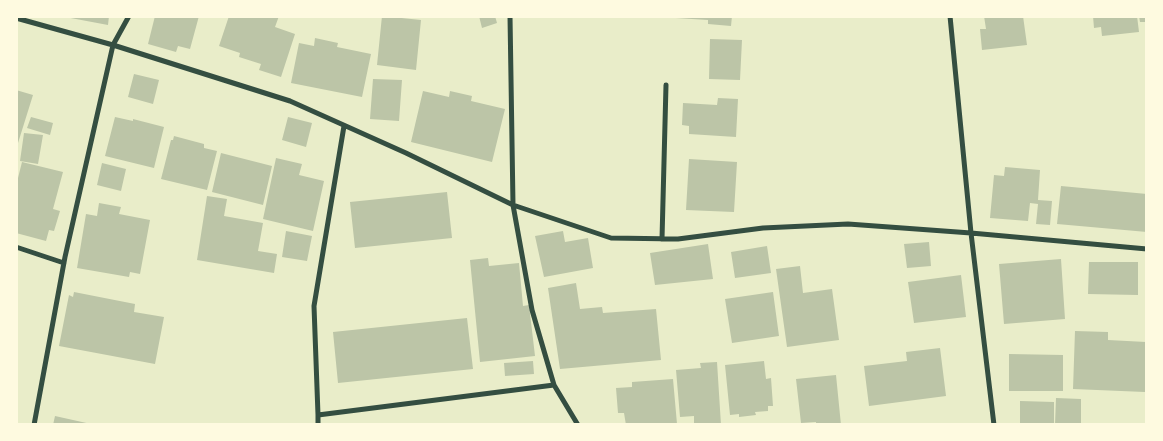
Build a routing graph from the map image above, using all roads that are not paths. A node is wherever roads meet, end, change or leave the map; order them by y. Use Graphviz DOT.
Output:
graph roads {
  1 [pos="129,16"];
  2 [pos="510,16"];
  3 [pos="950,16"];
  4 [pos="16,18"];
  5 [pos="113,45"];
  6 [pos="666,85"];
  7 [pos="344,126"];
  8 [pos="513,205"];
  9 [pos="971,233"];
  10 [pos="662,239"];
  11 [pos="16,247"];
  12 [pos="1147,249"];
  13 [pos="64,263"];
  14 [pos="554,385"];
  15 [pos="318,415"];
  16 [pos="34,425"];
  17 [pos="318,425"];
  18 [pos="578,425"];
  19 [pos="994,425"];
  1 -- 5 [label="street"];
  2 -- 8 [label="street"];
  3 -- 9 [label="street"];
  4 -- 5 [label="street"];
  5 -- 7 [label="street"];
  5 -- 13 [label="street"];
  6 -- 10 [label="street"];
  7 -- 8 [label="street"];
  7 -- 15 [label="street"];
  8 -- 10 [label="street"];
  8 -- 14 [label="street"];
  9 -- 10 [label="street"];
  9 -- 12 [label="street"];
  9 -- 19 [label="street"];
  11 -- 13 [label="street"];
  13 -- 16 [label="street"];
  14 -- 15 [label="street"];
  14 -- 18 [label="street"];
  15 -- 17 [label="street"];
}
